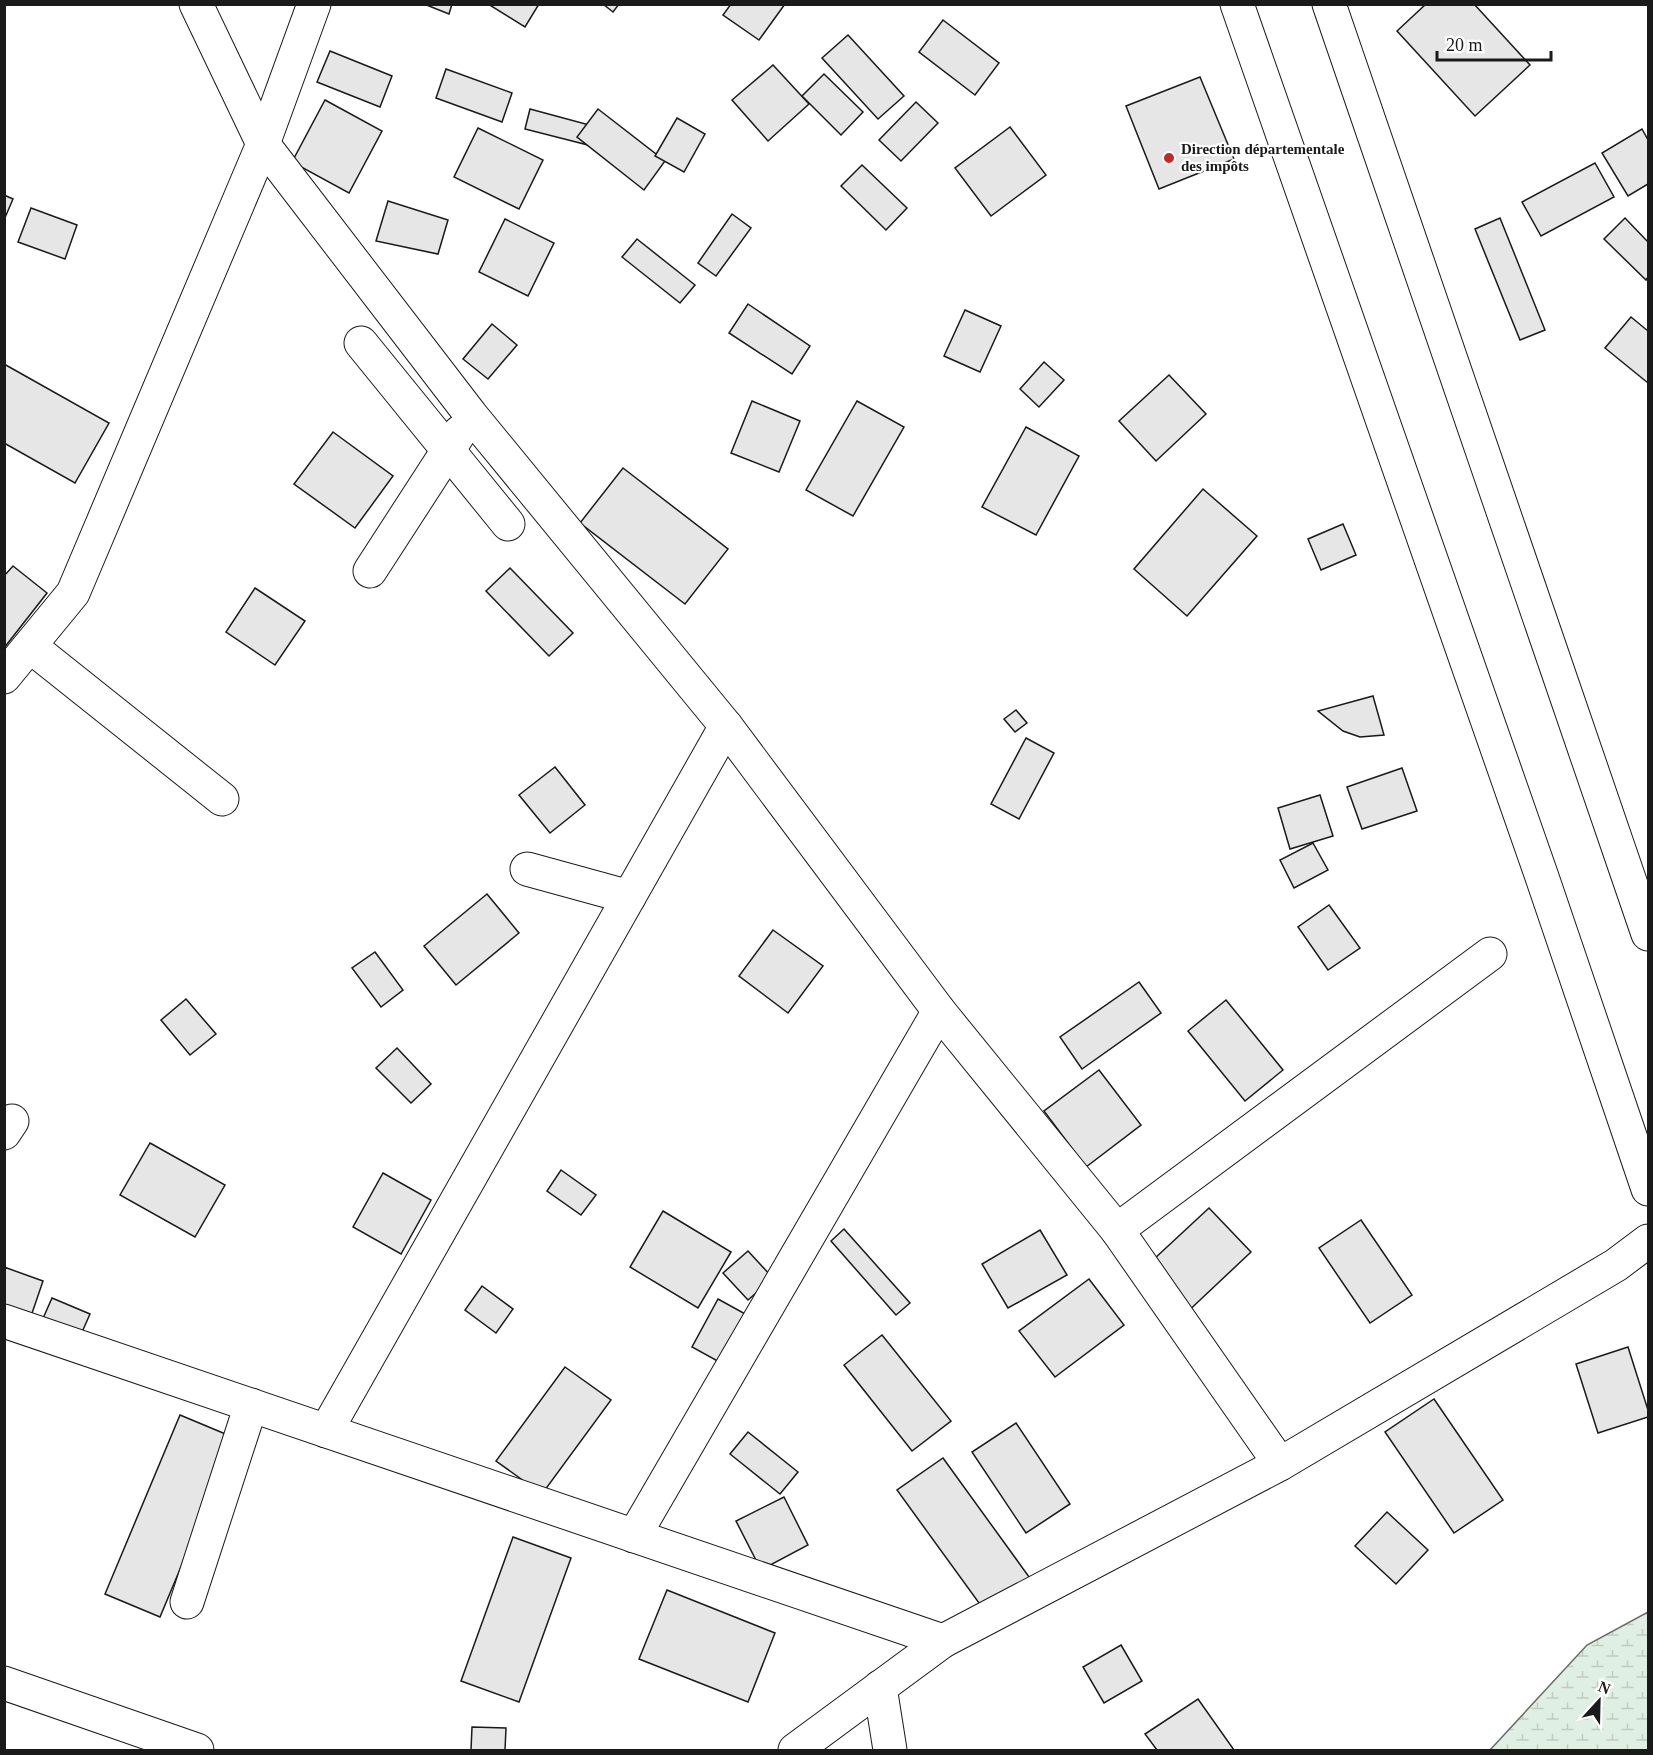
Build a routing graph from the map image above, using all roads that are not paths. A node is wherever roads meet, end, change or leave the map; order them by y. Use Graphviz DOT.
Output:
graph roads {
  1 [pos="196,4"];
  2 [pos="314,4"];
  3 [pos="1238,4"];
  4 [pos="1329,4"];
  5 [pos="263,144"];
  6 [pos="361,343"];
  7 [pos="471,415"];
  8 [pos="448,450"];
  9 [pos="508,524"];
  10 [pos="370,571"];
  11 [pos="30,646"];
  12 [pos="4,677"];
  13 [pos="726,726"];
  14 [pos="222,800"];
  15 [pos="526,869"];
  16 [pos="629,897"];
  17 [pos="1648,934"];
  18 [pos="1490,954"];
  19 [pos="939,1011"];
  20 [pos="1648,1189"];
  21 [pos="1117,1230"];
  22 [pos="1648,1241"];
  23 [pos="4,1321"];
  24 [pos="251,1405"];
  25 [pos="326,1431"];
  26 [pos="1280,1464"];
  27 [pos="634,1536"];
  28 [pos="187,1602"];
  29 [pos="943,1641"];
  30 [pos="4,1683"];
  31 [pos="880,1687"];
  32 [pos="197,1750"];
  33 [pos="795,1750"];
  34 [pos="890,1750"];
  1 -- 5 [label="main road"];
  2 -- 5 [label="main road"];
  3 -- 20 [label="main road"];
  4 -- 17 [label="main road"];
  5 -- 7 [label="main road"];
  5 -- 11 [label="main road"];
  6 -- 8 [label="main road"];
  7 -- 8 [label="main road"];
  7 -- 13 [label="main road"];
  8 -- 9 [label="main road"];
  8 -- 10 [label="main road"];
  11 -- 12 [label="main road"];
  11 -- 14 [label="main road"];
  13 -- 16 [label="main road"];
  13 -- 19 [label="main road"];
  15 -- 16 [label="main road"];
  16 -- 25 [label="main road"];
  18 -- 21 [label="main road"];
  19 -- 21 [label="main road"];
  19 -- 27 [label="main road"];
  21 -- 26 [label="main road"];
  22 -- 26 [label="main road"];
  23 -- 24 [label="main road"];
  24 -- 25 [label="main road"];
  24 -- 28 [label="main road"];
  25 -- 27 [label="main road"];
  26 -- 29 [label="main road"];
  27 -- 29 [label="main road"];
  29 -- 31 [label="main road"];
  30 -- 32 [label="main road"];
  31 -- 33 [label="main road"];
  31 -- 34 [label="main road"];
}
